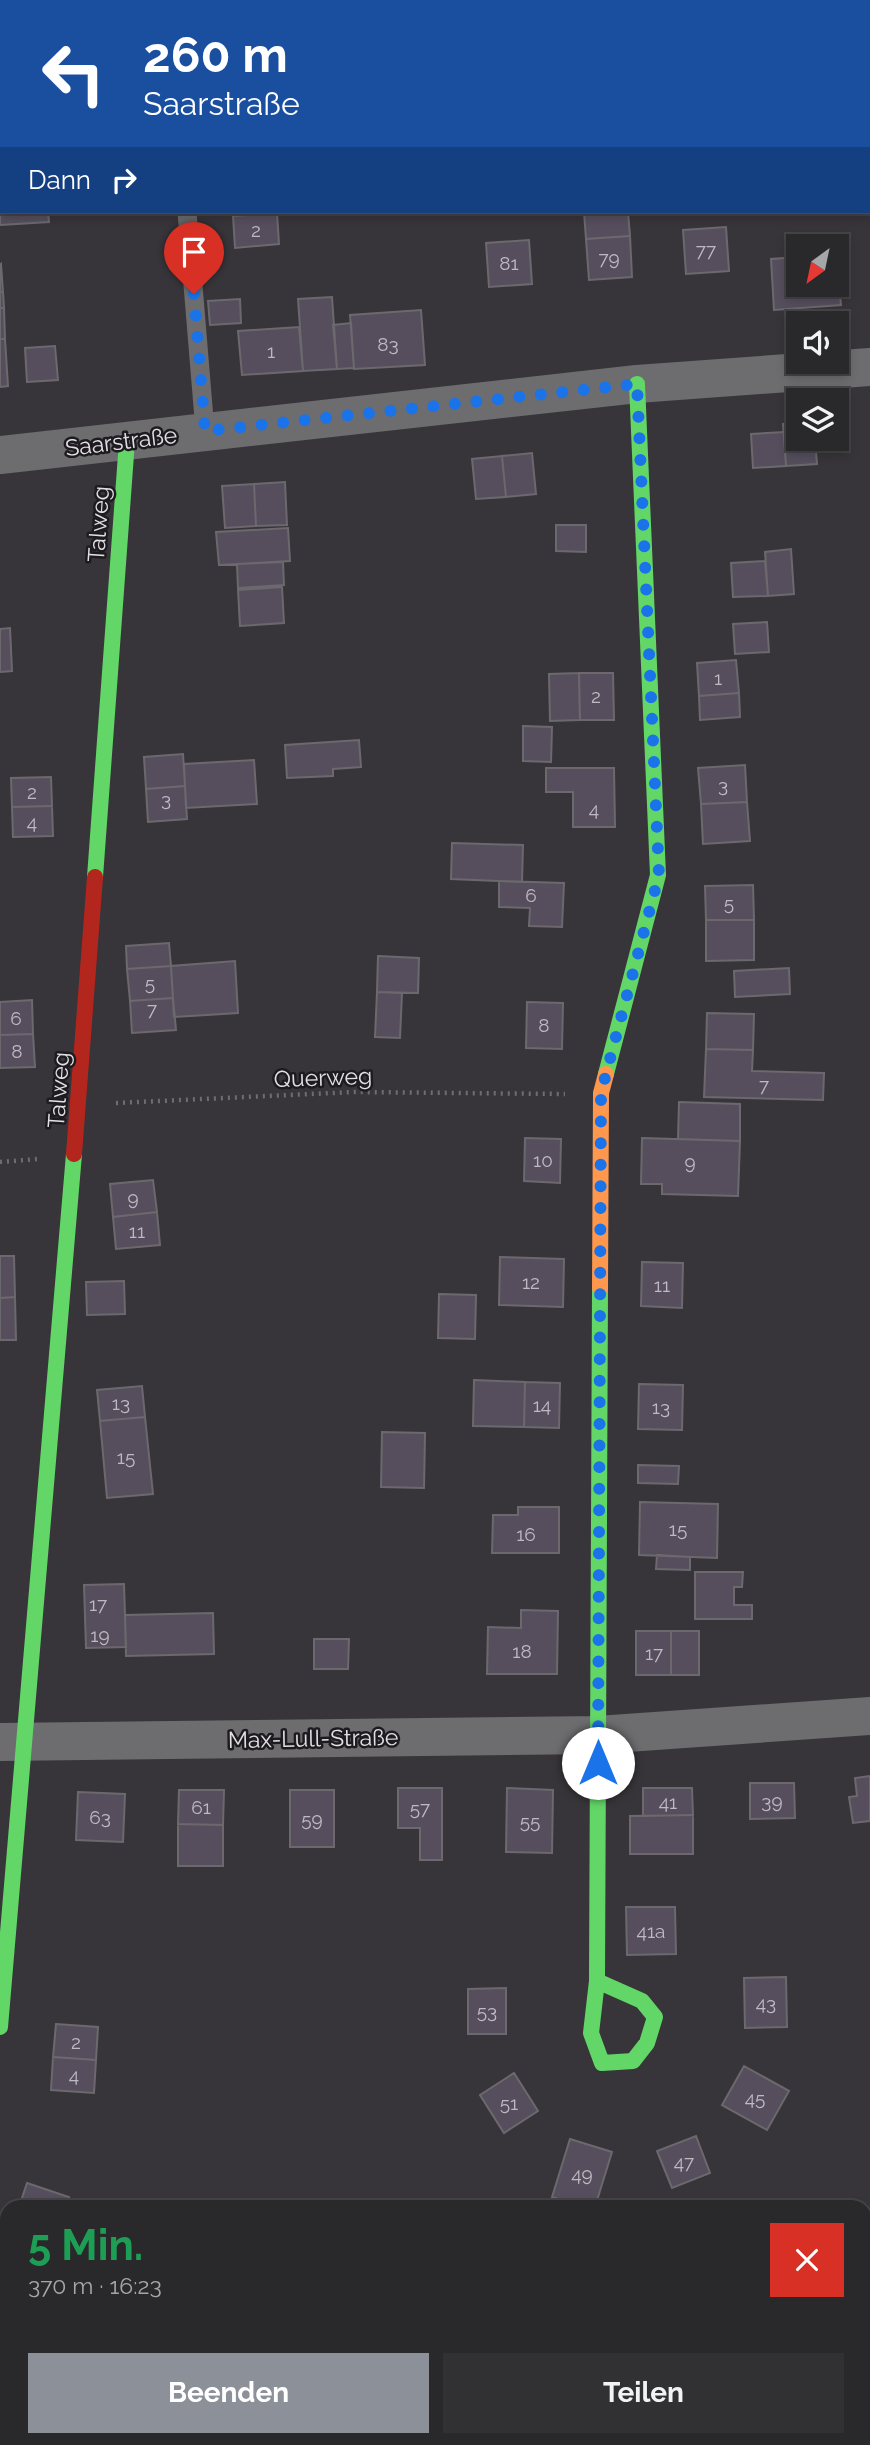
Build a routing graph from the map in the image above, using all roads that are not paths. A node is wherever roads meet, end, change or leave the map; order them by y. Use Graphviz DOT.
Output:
graph roads {
  1 [pos="187,214"];
  2 [pos="870,367"];
  3 [pos="637,384"];
  4 [pos="205,431"];
  5 [pos="127,441"];
  6 [pos="0,455"];
  7 [pos="870,1716"];
  8 [pos="598,1735"];
  9 [pos="14,1742"];
  10 [pos="597,1981"];
  11 [pos="0,2027"];
  1 -- 4 [label="lane"];
  2 -- 3 [label="street, Saarstraße"];
  3 -- 4 [label="street, Saarstraße"];
  3 -- 8 [label="street"];
  4 -- 5 [label="street, Saarstraße"];
  5 -- 6 [label="street, Saarstraße"];
  5 -- 9 [label="street, Talweg"];
  7 -- 8 [label="street, Max-Lull-Straße"];
  8 -- 9 [label="street, Max-Lull-Straße"];
  8 -- 10 [label="street"];
  9 -- 11 [label="street, Talweg"];
  10 -- 10 [label="street"];
}
